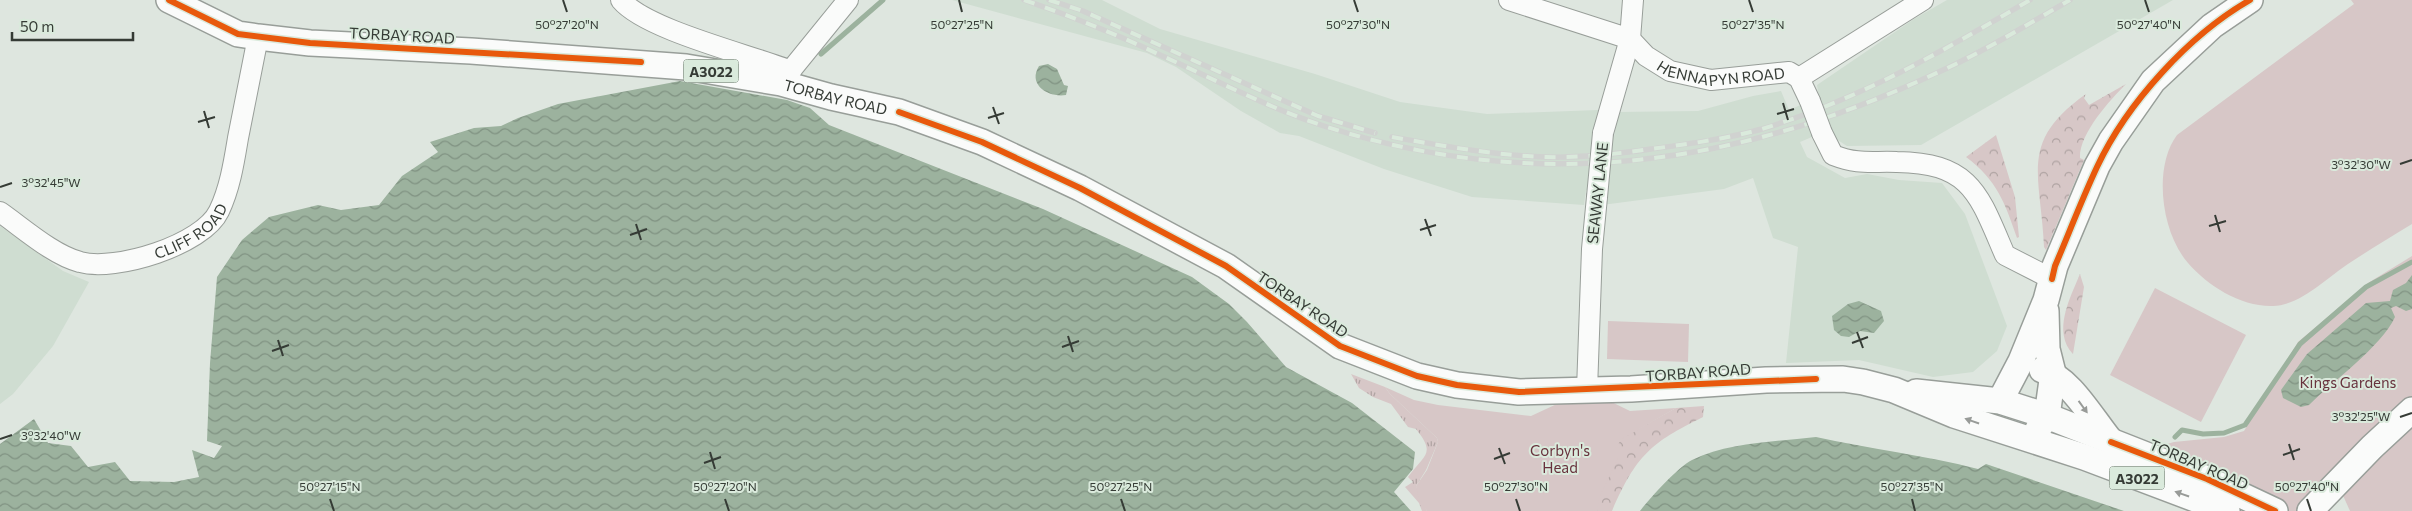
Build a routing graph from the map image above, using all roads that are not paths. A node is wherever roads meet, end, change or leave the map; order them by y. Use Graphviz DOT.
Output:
graph roads {
  1 [pos="169,0"];
  2 [pos="621,0"];
  3 [pos="848,0"];
  4 [pos="1509,0"];
  5 [pos="1633,0"];
  6 [pos="1924,0"];
  7 [pos="2250,0"];
  8 [pos="258,37"];
  9 [pos="1630,39"];
  10 [pos="786,77"];
  11 [pos="1800,78"];
  12 [pos="0,212"];
  13 [pos="2051,281"];
  14 [pos="2021,361"];
  15 [pos="2053,373"];
  16 [pos="1587,390"];
  17 [pos="1894,390"];
  18 [pos="2000,401"];
  19 [pos="2412,410"];
  20 [pos="2047,416"];
  21 [pos="2030,441"];
  22 [pos="2111,442"];
  23 [pos="2227,511"];
  24 [pos="2275,511"];
  25 [pos="2310,511"];
  1 -- 8 [label="main road, TORBAY ROAD / A3022"];
  2 -- 10 [label="street"];
  3 -- 10 [label="street"];
  4 -- 9 [label="street, HENNAPYN ROAD"];
  5 -- 9 [label="street, SEAWAY LANE"];
  6 -- 11 [label="street"];
  7 -- 13 [label="main road"];
  8 -- 10 [label="main road, TORBAY ROAD / A3022"];
  8 -- 12 [label="street, CLIFF ROAD"];
  9 -- 11 [label="street, HENNAPYN ROAD"];
  9 -- 16 [label="street, SEAWAY LANE, bridge"];
  10 -- 16 [label="main road, TORBAY ROAD / A3022"];
  11 -- 13 [label="street, HENNAPYN ROAD, bridge"];
  13 -- 14 [label="main road"];
  13 -- 15 [label="main road"];
  14 -- 15 [label="main road"];
  14 -- 18 [label="main road"];
  15 -- 20 [label="main road"];
  15 -- 22 [label="main road, one-way"];
  16 -- 17 [label="main road, TORBAY ROAD / A3022"];
  17 -- 18 [label="main road, TORBAY ROAD / A3022"];
  21 -- 17 [label="main road, TORBAY ROAD / A3022, one-way"];
  18 -- 20 [label="main road, TORBAY ROAD / A3022"];
  18 -- 21 [label="main road"];
  19 -- 25 [label="main road"];
  20 -- 21 [label="main road"];
  20 -- 22 [label="main road, TORBAY ROAD / A3022"];
  23 -- 21 [label="main road, TORBAY ROAD / A3022, one-way"];
  22 -- 24 [label="main road, TORBAY ROAD / A3022"];
}
